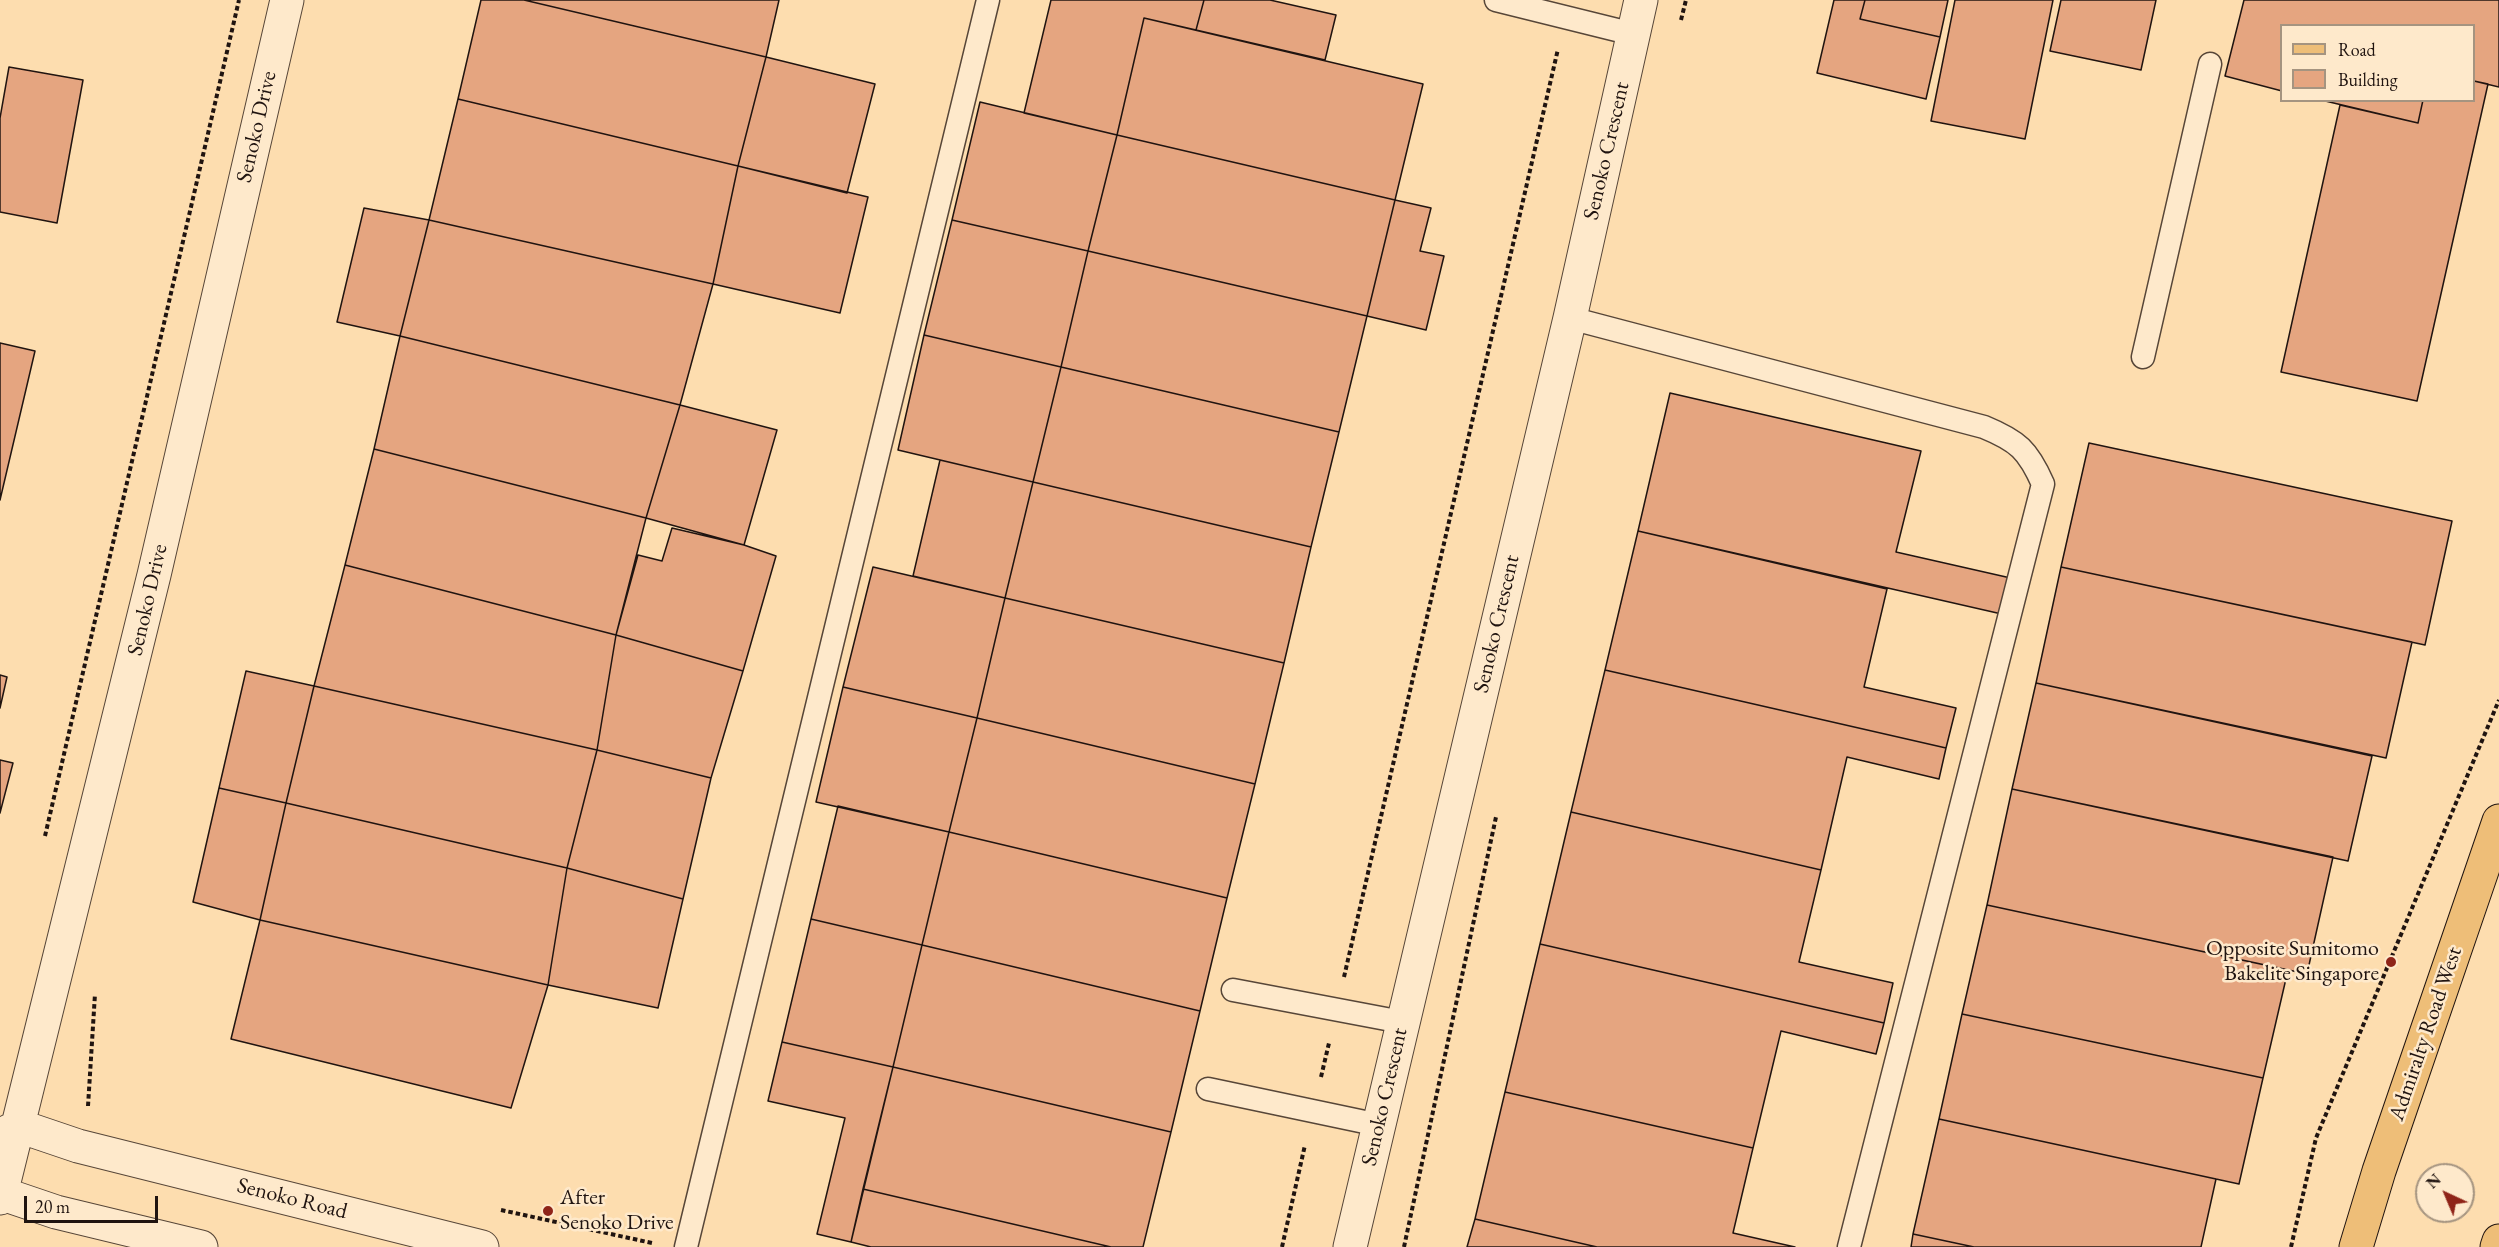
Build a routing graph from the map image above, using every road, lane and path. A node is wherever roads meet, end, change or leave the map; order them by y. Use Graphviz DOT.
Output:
graph roads {
  1 [pos="239,0"];
  2 [pos="287,0"];
  3 [pos="988,0"];
  4 [pos="1496,0"];
  5 [pos="1641,0"];
  6 [pos="1565,17"];
  7 [pos="1634,34"];
  8 [pos="2210,64"];
  9 [pos="1570,318"];
  10 [pos="2143,357"];
  11 [pos="2499,700"];
  12 [pos="2499,821"];
  13 [pos="45,838"];
  14 [pos="95,988"];
  15 [pos="1233,990"];
  16 [pos="1337,1009"];
  17 [pos="1402,1022"];
  18 [pos="1208,1089"];
  19 [pos="98,1111"];
  20 [pos="1313,1111"];
  21 [pos="1379,1125"];
  22 [pos="10,1131"];
  23 [pos="0,1195"];
  24 [pos="499,1210"];
  25 [pos="2499,1241"];
  26 [pos="659,1245"];
  27 [pos="201,1247"];
  28 [pos="483,1247"];
  29 [pos="686,1247"];
  30 [pos="1282,1247"];
  31 [pos="1350,1247"];
  32 [pos="1849,1247"];
  33 [pos="2291,1247"];
  34 [pos="2356,1247"];
  35 [pos="2497,1247"];
  1 -- 13 [label="path"];
  2 -- 22 [label="street, Senoko Drive"];
  3 -- 29 [label="lane"];
  4 -- 6 [label="lane"];
  5 -- 7 [label="street, Senoko Crescent"];
  6 -- 7 [label="lane"];
  6 -- 16 [label="path"];
  7 -- 9 [label="street, Senoko Crescent"];
  8 -- 10 [label="lane"];
  9 -- 17 [label="street, Senoko Crescent"];
  9 -- 32 [label="lane"];
  11 -- 33 [label="path"];
  12 -- 34 [label="main road, Admiralty Road West"];
  14 -- 19 [label="path"];
  15 -- 16 [label="lane"];
  16 -- 17 [label="lane"];
  16 -- 20 [label="path"];
  17 -- 21 [label="street, Senoko Crescent"];
  18 -- 20 [label="lane"];
  20 -- 21 [label="lane"];
  20 -- 30 [label="path"];
  21 -- 31 [label="street, Senoko Crescent"];
  22 -- 23 [label="street, Senoko Drive"];
  22 -- 28 [label="street, Senoko Road"];
  23 -- 27 [label="street"];
  24 -- 26 [label="path"];
  25 -- 35 [label="main road"];
}
